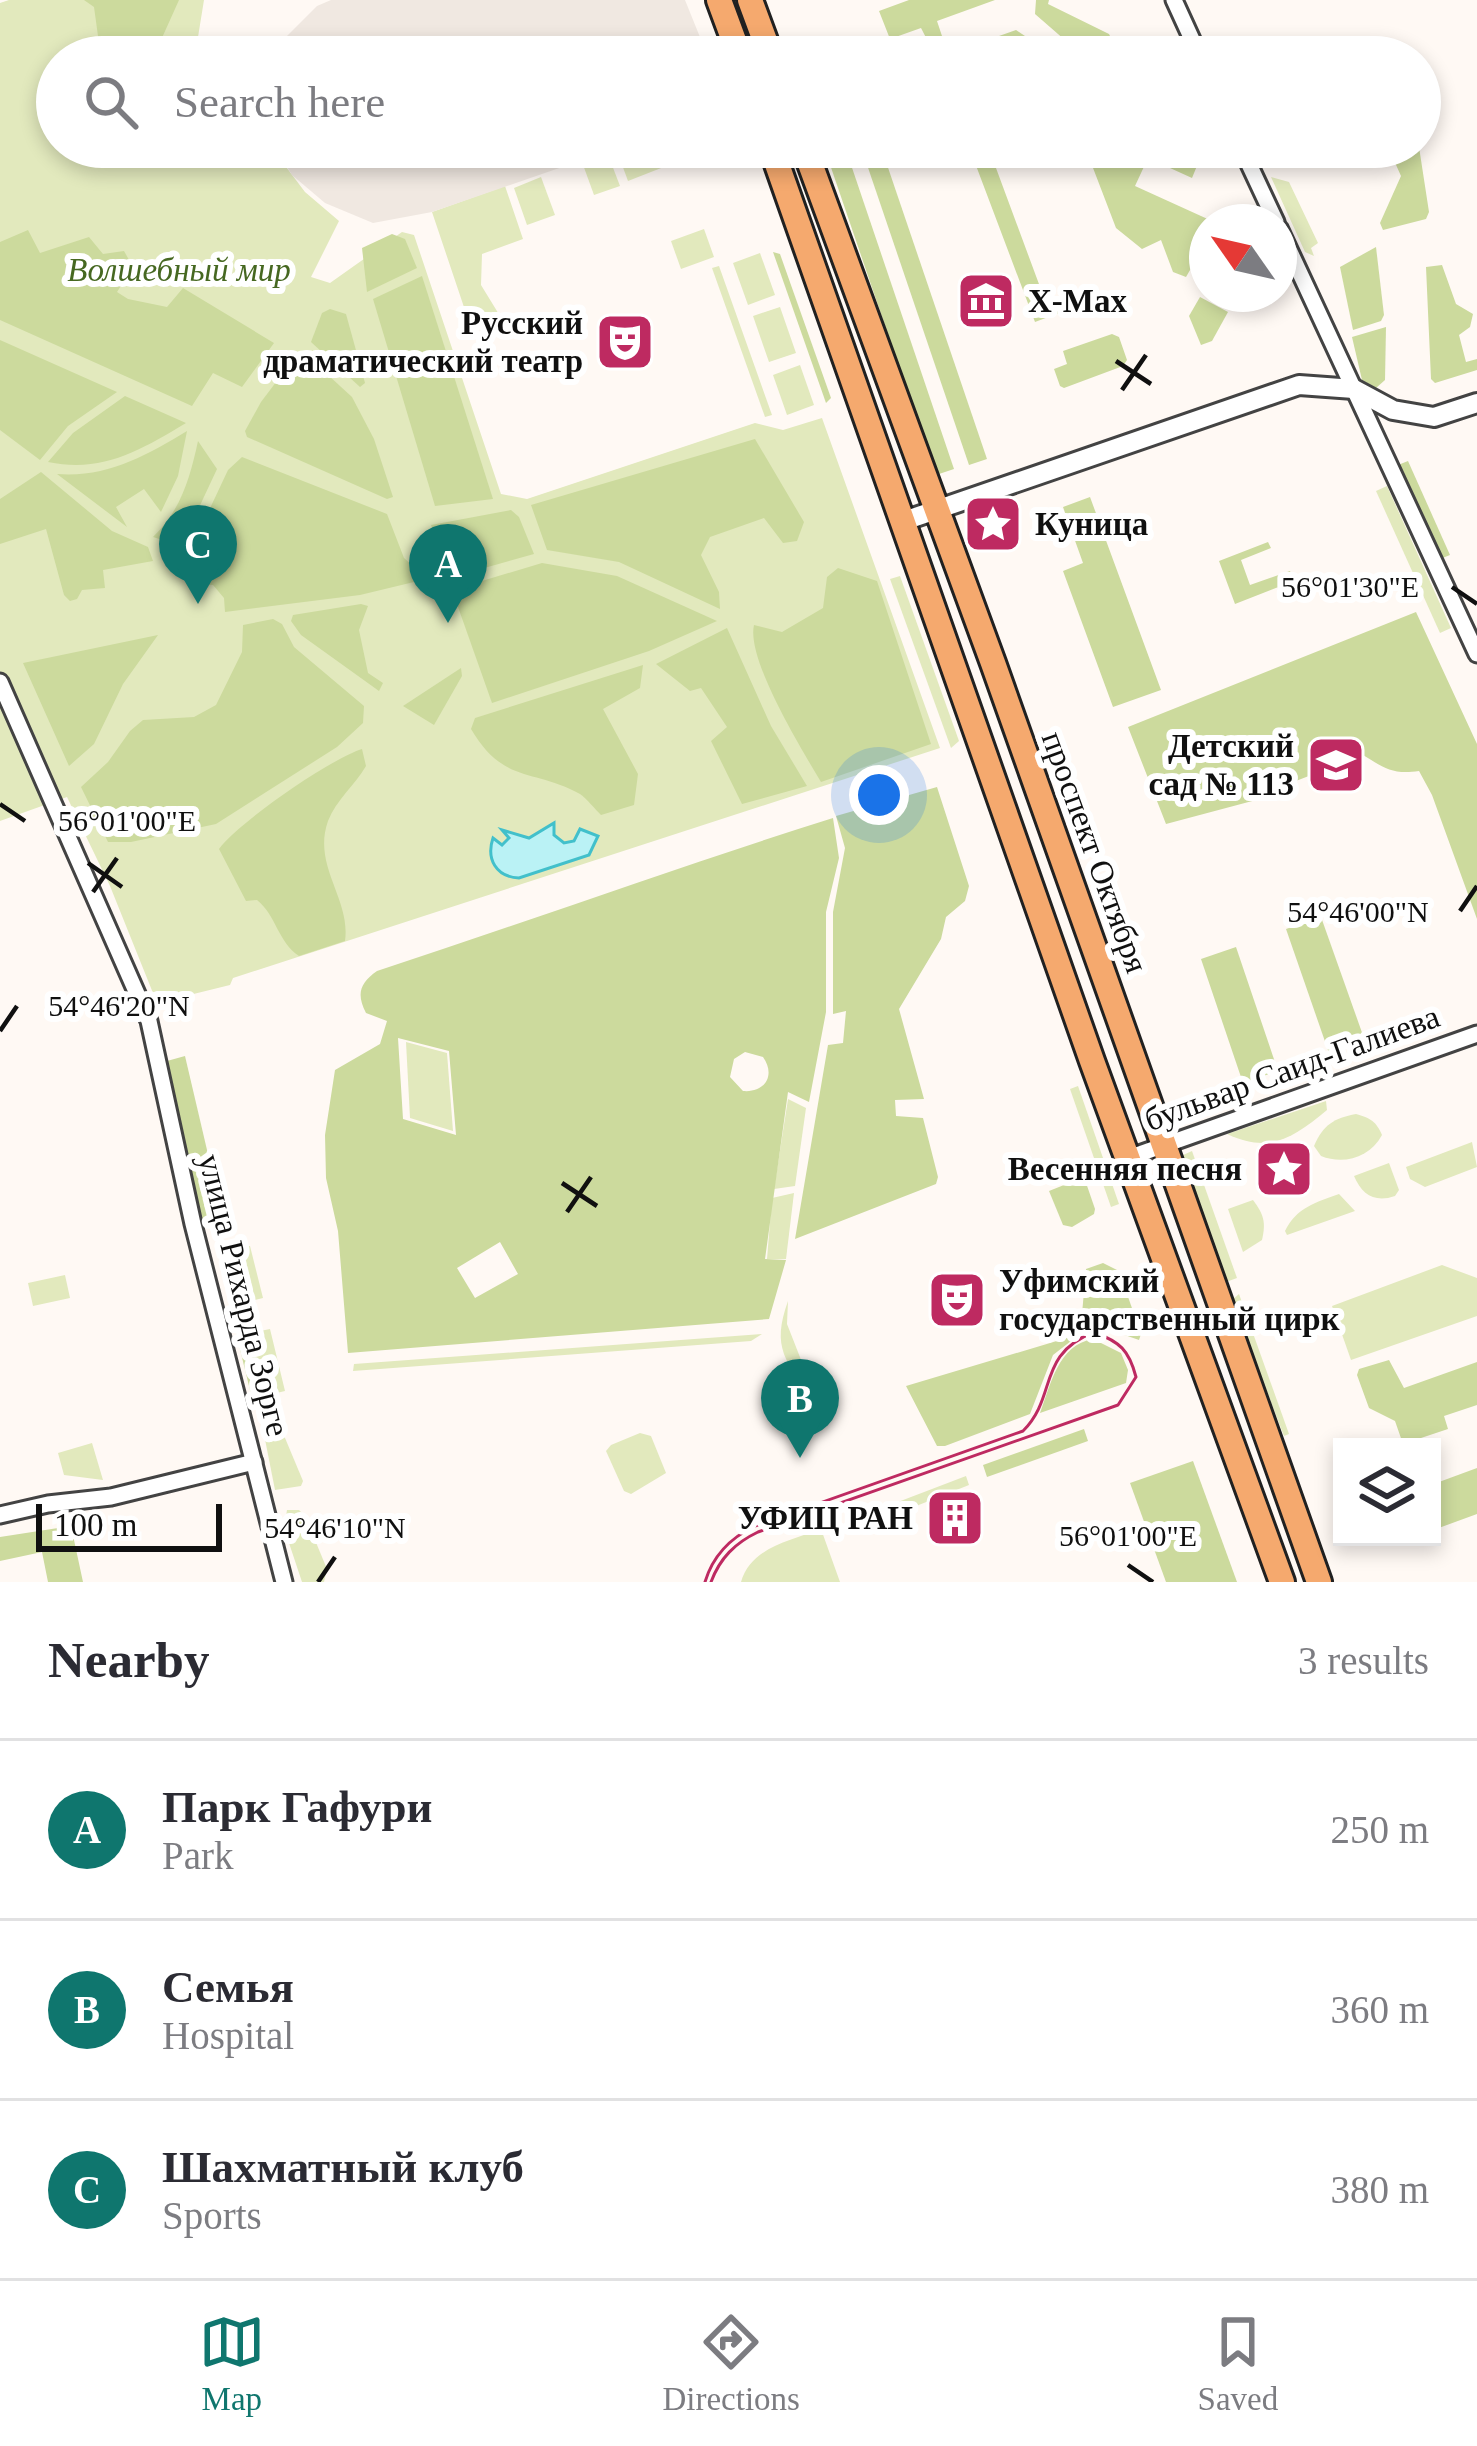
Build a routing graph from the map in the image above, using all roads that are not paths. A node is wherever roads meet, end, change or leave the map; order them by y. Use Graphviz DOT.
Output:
graph roads {
  1 [pos="719,0"];
  2 [pos="750,0"];
  3 [pos="1174,0"];
  4 [pos="732,36"];
  5 [pos="763,36"];
  6 [pos="1190,36"];
  7 [pos="777,168"];
  8 [pos="812,168"];
  9 [pos="1251,168"];
  10 [pos="1268,204"];
  11 [pos="1297,266"];
  12 [pos="889,377"];
  13 [pos="854,388"];
  14 [pos="1354,389"];
  15 [pos="1477,403"];
  16 [pos="937,509"];
  17 [pos="901,522"];
  18 [pos="1477,654"];
  19 [pos="993,663"];
  20 [pos="955,676"];
  21 [pos="0,682"];
  22 [pos="1477,1034"];
  23 [pos="1165,1144"];
  24 [pos="1127,1159"];
  25 [pos="1202,1250"];
  26 [pos="1165,1263"];
  27 [pos="254,1462"];
  28 [pos="1295,1510"];
  29 [pos="0,1515"];
  30 [pos="1260,1522"];
  31 [pos="284,1582"];
  32 [pos="1282,1582"];
  33 [pos="1319,1582"];
  1 -- 4 [label="main road"];
  2 -- 5 [label="main road"];
  3 -- 6 [label="street"];
  7 -- 13 [label="main road"];
  8 -- 12 [label="main road, проспект Октября"];
  9 -- 10 [label="street"];
  11 -- 14 [label="street"];
  12 -- 13 [label="main road"];
  12 -- 16 [label="main road, проспект Октября"];
  13 -- 17 [label="main road"];
  14 -- 15 [label="street"];
  14 -- 16 [label="street"];
  14 -- 18 [label="street"];
  16 -- 17 [label="street"];
  16 -- 19 [label="main road, проспект Октября"];
  17 -- 20 [label="main road"];
  19 -- 20 [label="main road"];
  19 -- 23 [label="main road, проспект Октября"];
  20 -- 24 [label="main road"];
  21 -- 27 [label="street, улица Рихарда Зорге"];
  22 -- 23 [label="street, бульвар Саид-Галиева"];
  23 -- 24 [label="street, бульвар Саид-Галиева"];
  23 -- 25 [label="main road, проспект Октября"];
  24 -- 26 [label="main road"];
  25 -- 26 [label="main road"];
  25 -- 28 [label="main road, проспект Октября"];
  26 -- 30 [label="main road"];
  27 -- 29 [label="street"];
  27 -- 31 [label="street, улица Рихарда Зорге"];
  28 -- 30 [label="main road"];
  28 -- 33 [label="main road, проспект Октября"];
  30 -- 32 [label="main road"];
}
